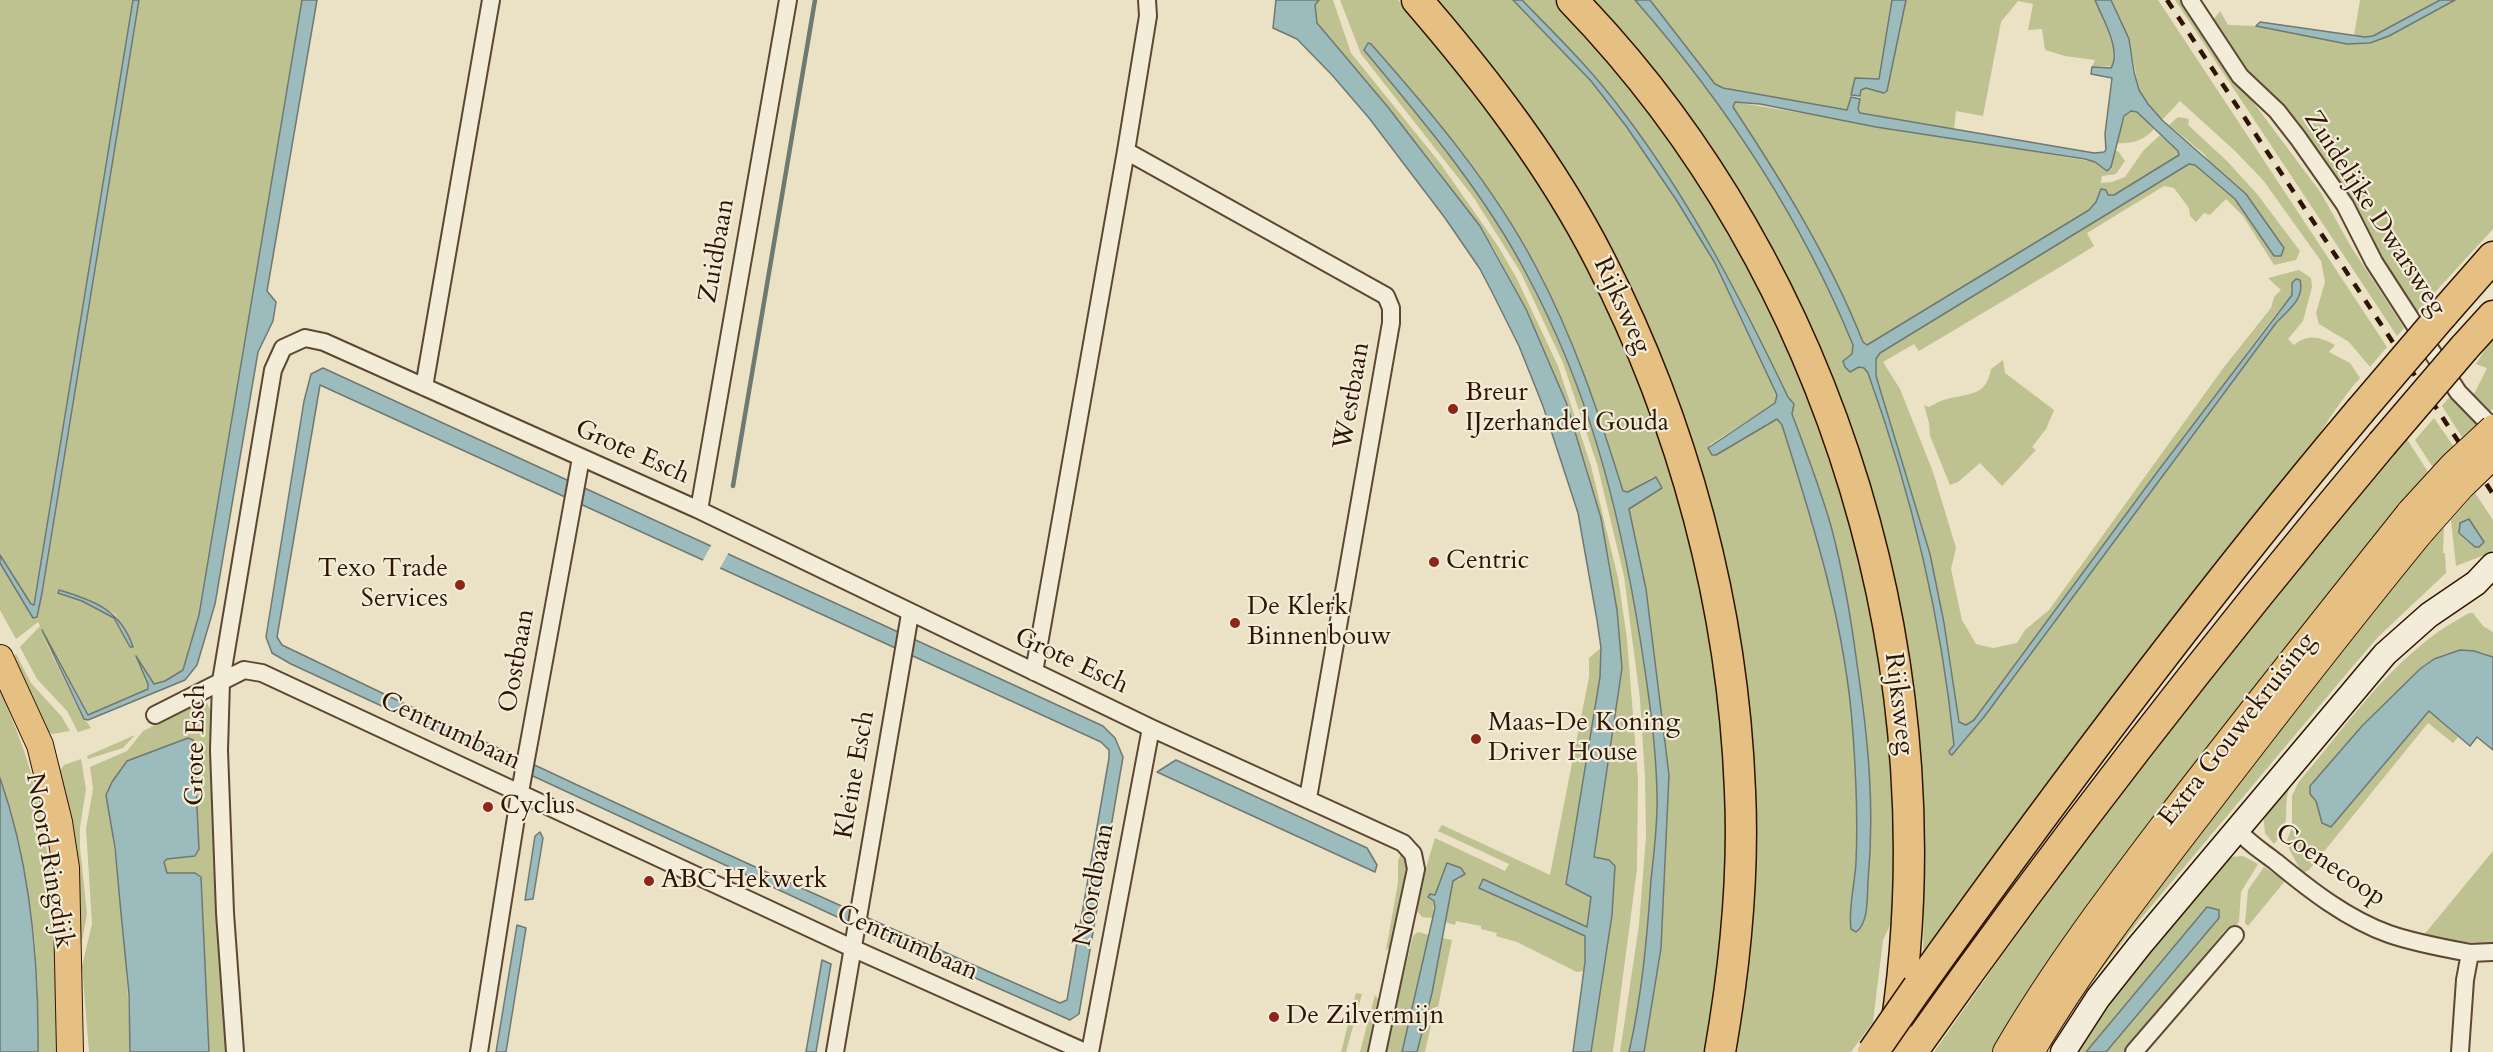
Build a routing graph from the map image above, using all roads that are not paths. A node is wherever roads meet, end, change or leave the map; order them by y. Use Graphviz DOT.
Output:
graph roads {
  1 [pos="491,0"];
  2 [pos="788,0"];
  3 [pos="1147,0"];
  4 [pos="1416,0"];
  5 [pos="1572,0"];
  6 [pos="2190,0"];
  7 [pos="1126,151"];
  8 [pos="2493,257"];
  9 [pos="2493,316"];
  10 [pos="424,387"];
  11 [pos="2493,428"];
  12 [pos="2493,456"];
  13 [pos="581,458"];
  14 [pos="699,510"];
  15 [pos="2416,522"];
  16 [pos="2493,565"];
  17 [pos="2484,580"];
  18 [pos="909,621"];
  19 [pos="0,658"];
  20 [pos="1034,672"];
  21 [pos="221,681"];
  22 [pos="0,685"];
  23 [pos="155,715"];
  24 [pos="1151,728"];
  25 [pos="521,784"];
  26 [pos="1308,798"];
  27 [pos="2237,829"];
  28 [pos="2235,935"];
  29 [pos="852,948"];
  30 [pos="2493,952"];
  31 [pos="2470,953"];
  32 [pos="67,971"];
  33 [pos="70,1052"];
  34 [pos="235,1052"];
  35 [pos="479,1052"];
  36 [pos="835,1052"];
  37 [pos="1085,1052"];
  38 [pos="1090,1052"];
  39 [pos="1377,1052"];
  40 [pos="1720,1052"];
  41 [pos="1873,1052"];
  42 [pos="1892,1052"];
  43 [pos="1912,1052"];
  44 [pos="2006,1052"];
  45 [pos="2031,1052"];
  46 [pos="2063,1052"];
  47 [pos="2134,1052"];
  48 [pos="2460,1052"];
  1 -- 10 [label="street"];
  2 -- 14 [label="street, Zuidbaan"];
  3 -- 7 [label="street"];
  4 -- 40 [label="highway, Rijksweg"];
  5 -- 42 [label="highway, Rijksweg"];
  6 -- 11 [label="street, Zuidelijke Dwarsweg"];
  7 -- 20 [label="street"];
  7 -- 26 [label="street, Westbaan"];
  8 -- 41 [label="highway, bridge"];
  9 -- 43 [label="highway, bridge"];
  10 -- 13 [label="street, Grote Esch"];
  10 -- 21 [label="street, Grote Esch"];
  11 -- 15 [label="main road, Extra Gouwekruising, bridge"];
  12 -- 15 [label="main road, Extra Gouwekruising, bridge"];
  13 -- 14 [label="street, Grote Esch"];
  13 -- 25 [label="street, Oostbaan"];
  14 -- 18 [label="street, Grote Esch"];
  15 -- 44 [label="main road, Extra Gouwekruising"];
  15 -- 45 [label="main road, Extra Gouwekruising"];
  16 -- 17 [label="main road"];
  17 -- 27 [label="main road"];
  18 -- 20 [label="street, Grote Esch"];
  18 -- 29 [label="street, Kleine Esch"];
  19 -- 32 [label="main road, Noord Ringdijk"];
  20 -- 24 [label="street, Grote Esch"];
  21 -- 23 [label="street, Centrumbaan"];
  21 -- 25 [label="street, Centrumbaan"];
  21 -- 34 [label="street, Grote Esch"];
  22 -- 32 [label="main road, Noord Ringdijk"];
  24 -- 26 [label="street, Grote Esch"];
  24 -- 38 [label="street, Noordbaan"];
  25 -- 29 [label="street, Centrumbaan"];
  25 -- 35 [label="street, Oostbaan"];
  26 -- 39 [label="street, Grote Esch"];
  27 -- 31 [label="street, Coenecoop"];
  27 -- 46 [label="main road"];
  28 -- 47 [label="street"];
  29 -- 36 [label="street, Kleine Esch"];
  29 -- 37 [label="street, Centrumbaan"];
  30 -- 31 [label="street, Coenecoop"];
  31 -- 48 [label="street"];
  32 -- 33 [label="main road, Noord Ringdijk"];
}
